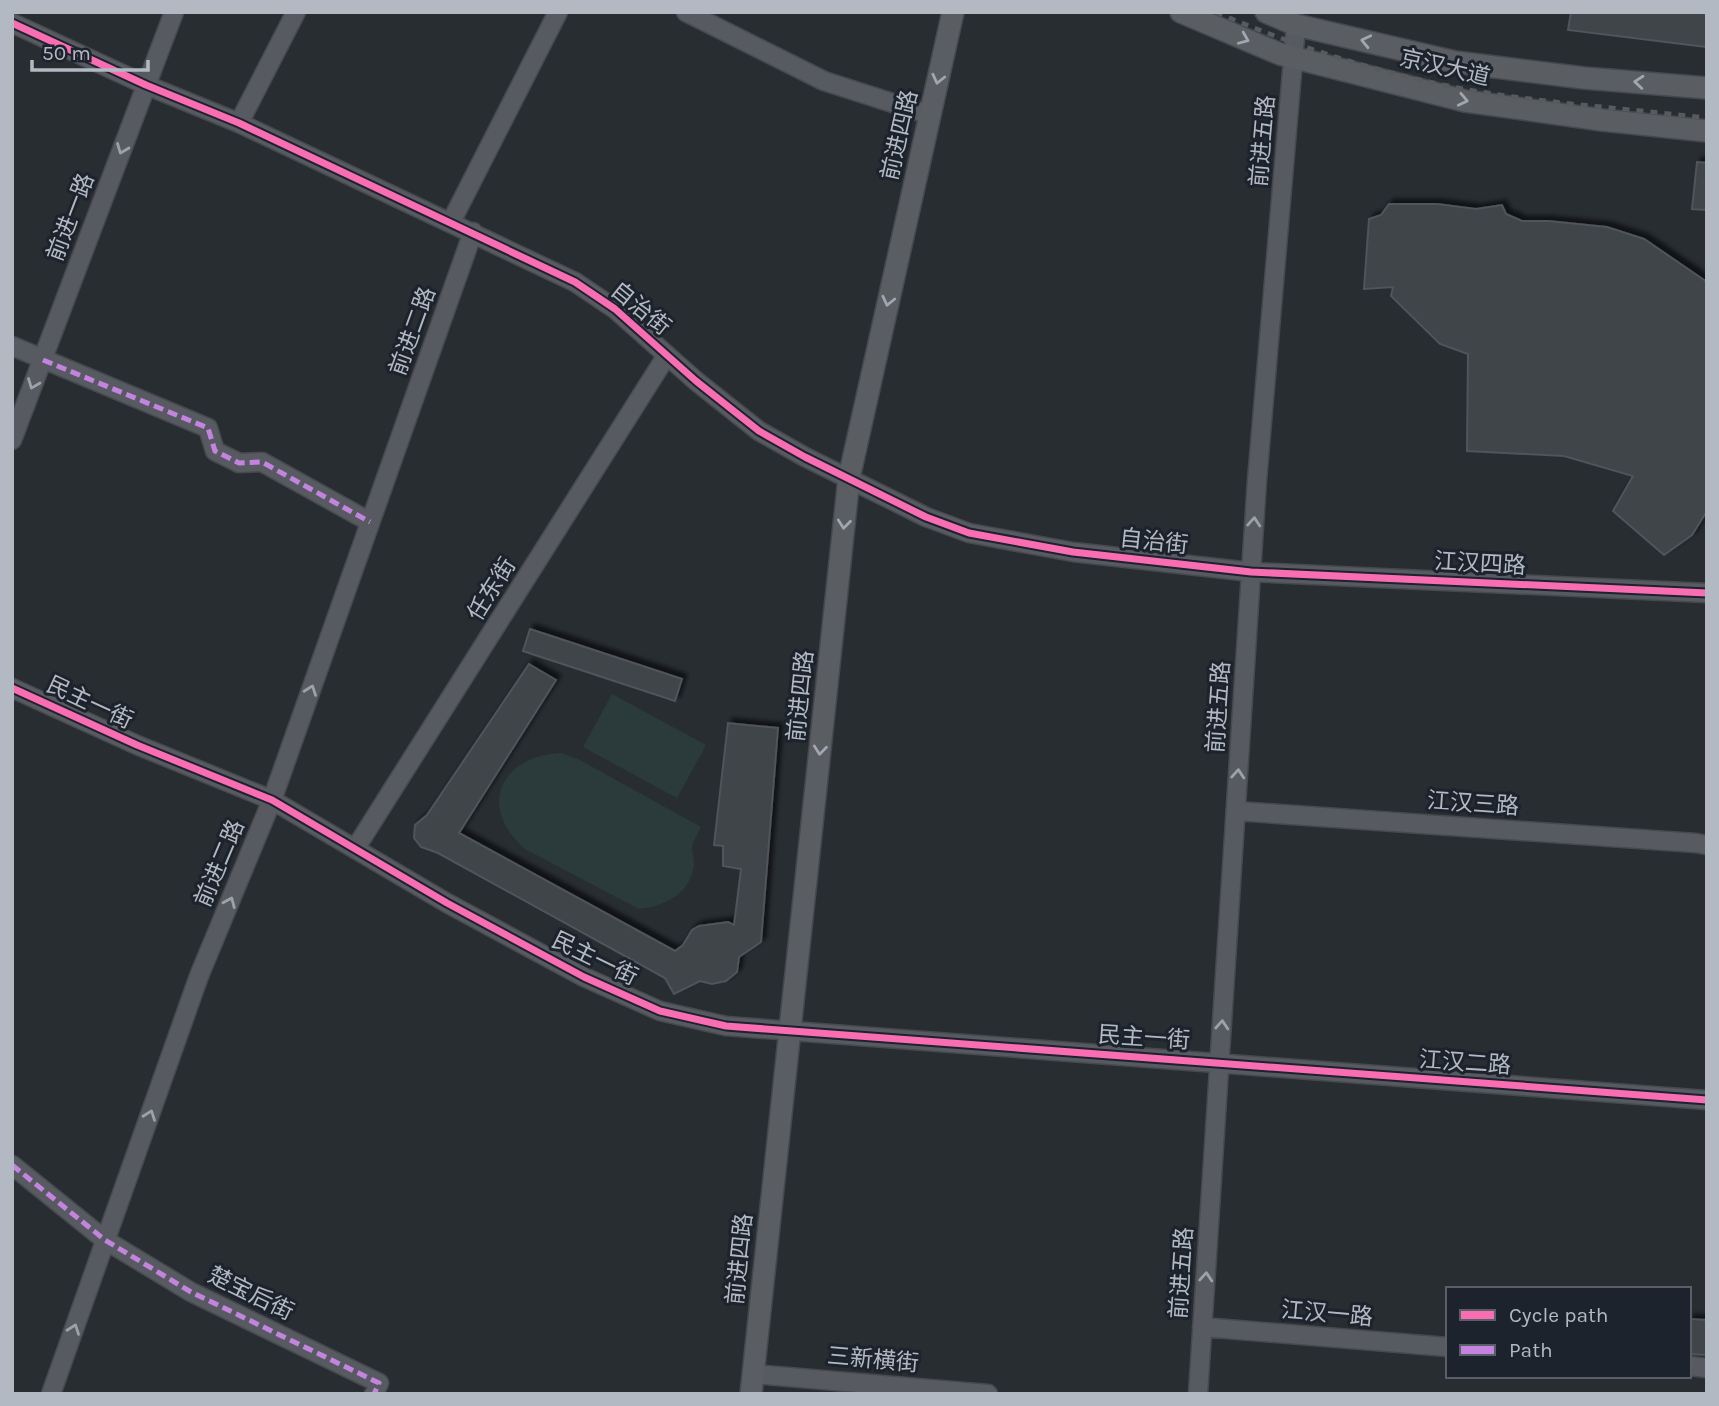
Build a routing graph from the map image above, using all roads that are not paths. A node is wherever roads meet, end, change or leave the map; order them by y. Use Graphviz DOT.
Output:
graph roads {
  1 [pos="174,12"];
  2 [pos="296,12"];
  3 [pos="558,12"];
  4 [pos="686,12"];
  5 [pos="953,12"];
  6 [pos="1181,12"];
  7 [pos="1266,12"];
  8 [pos="12,23"];
  9 [pos="1296,24"];
  10 [pos="1294,57"];
  11 [pos="146,85"];
  12 [pos="1707,88"];
  13 [pos="930,115"];
  14 [pos="239,123"];
  15 [pos="1707,131"];
  16 [pos="451,222"];
  17 [pos="473,232"];
  18 [pos="12,346"];
  19 [pos="667,355"];
  20 [pos="43,360"];
  21 [pos="12,440"];
  22 [pos="849,478"];
  23 [pos="370,522"];
  24 [pos="1251,572"];
  25 [pos="1707,593"];
  26 [pos="12,688"];
  27 [pos="272,800"];
  28 [pos="1236,811"];
  29 [pos="1707,845"];
  30 [pos="355,849"];
  31 [pos="791,1030"];
  32 [pos="1220,1062"];
  33 [pos="1707,1100"];
  34 [pos="12,1165"];
  35 [pos="105,1240"];
  36 [pos="1202,1327"];
  37 [pos="1446,1347"];
  38 [pos="752,1384"];
  39 [pos="377,1388"];
  40 [pos="51,1394"];
  41 [pos="988,1394"];
  42 [pos="1198,1394"];
  1 -- 11 [label="street, 前进一路"];
  2 -- 14 [label="street"];
  3 -- 16 [label="street"];
  4 -- 13 [label="street"];
  5 -- 13 [label="main road, 前进四路, one-way"];
  6 -- 10 [label="main road, 京汉大道, one-way"];
  7 -- 9 [label="main road, 京汉大道"];
  8 -- 11 [label="street, 自治街"];
  9 -- 10 [label="street, 前进五路"];
  12 -- 9 [label="main road, 京汉大道, one-way"];
  10 -- 15 [label="main road, 京汉大道, one-way"];
  24 -- 10 [label="street, 前进五路, one-way"];
  11 -- 14 [label="street, 自治街"];
  11 -- 20 [label="street, 前进一路, one-way"];
  13 -- 22 [label="main road, 前进四路, one-way"];
  14 -- 16 [label="street, 自治街"];
  16 -- 17 [label="street, 自治街"];
  17 -- 19 [label="street, 自治街"];
  17 -- 23 [label="street, 前进二路"];
  18 -- 20 [label="street"];
  19 -- 22 [label="street, 自治街"];
  19 -- 30 [label="street, 任东街"];
  20 -- 21 [label="street, 前进一路, one-way"];
  20 -- 23 [label="street"];
  22 -- 24 [label="street, 自治街"];
  22 -- 31 [label="main road, 前进四路, one-way"];
  27 -- 23 [label="street, 前进二路, one-way"];
  24 -- 25 [label="street, 江汉四路"];
  28 -- 24 [label="street, 前进五路, one-way"];
  26 -- 27 [label="street, 民主一街"];
  27 -- 30 [label="street, 民主一街"];
  35 -- 27 [label="street, 前进二路, one-way"];
  28 -- 29 [label="street, 江汉三路"];
  32 -- 28 [label="street, 前进五路, one-way"];
  30 -- 31 [label="street, 民主一街"];
  31 -- 32 [label="street, 民主一街"];
  31 -- 38 [label="main road, 前进四路"];
  32 -- 33 [label="street, 江汉二路"];
  36 -- 32 [label="street, 前进五路, one-way"];
  34 -- 35 [label="street, 楚宝后街"];
  35 -- 39 [label="street, 楚宝后街"];
  40 -- 35 [label="street, 前进二路, one-way"];
  36 -- 37 [label="street, 江汉一路"];
  36 -- 42 [label="street, 前进五路"];
  38 -- 41 [label="street, 三新横街"];
}
